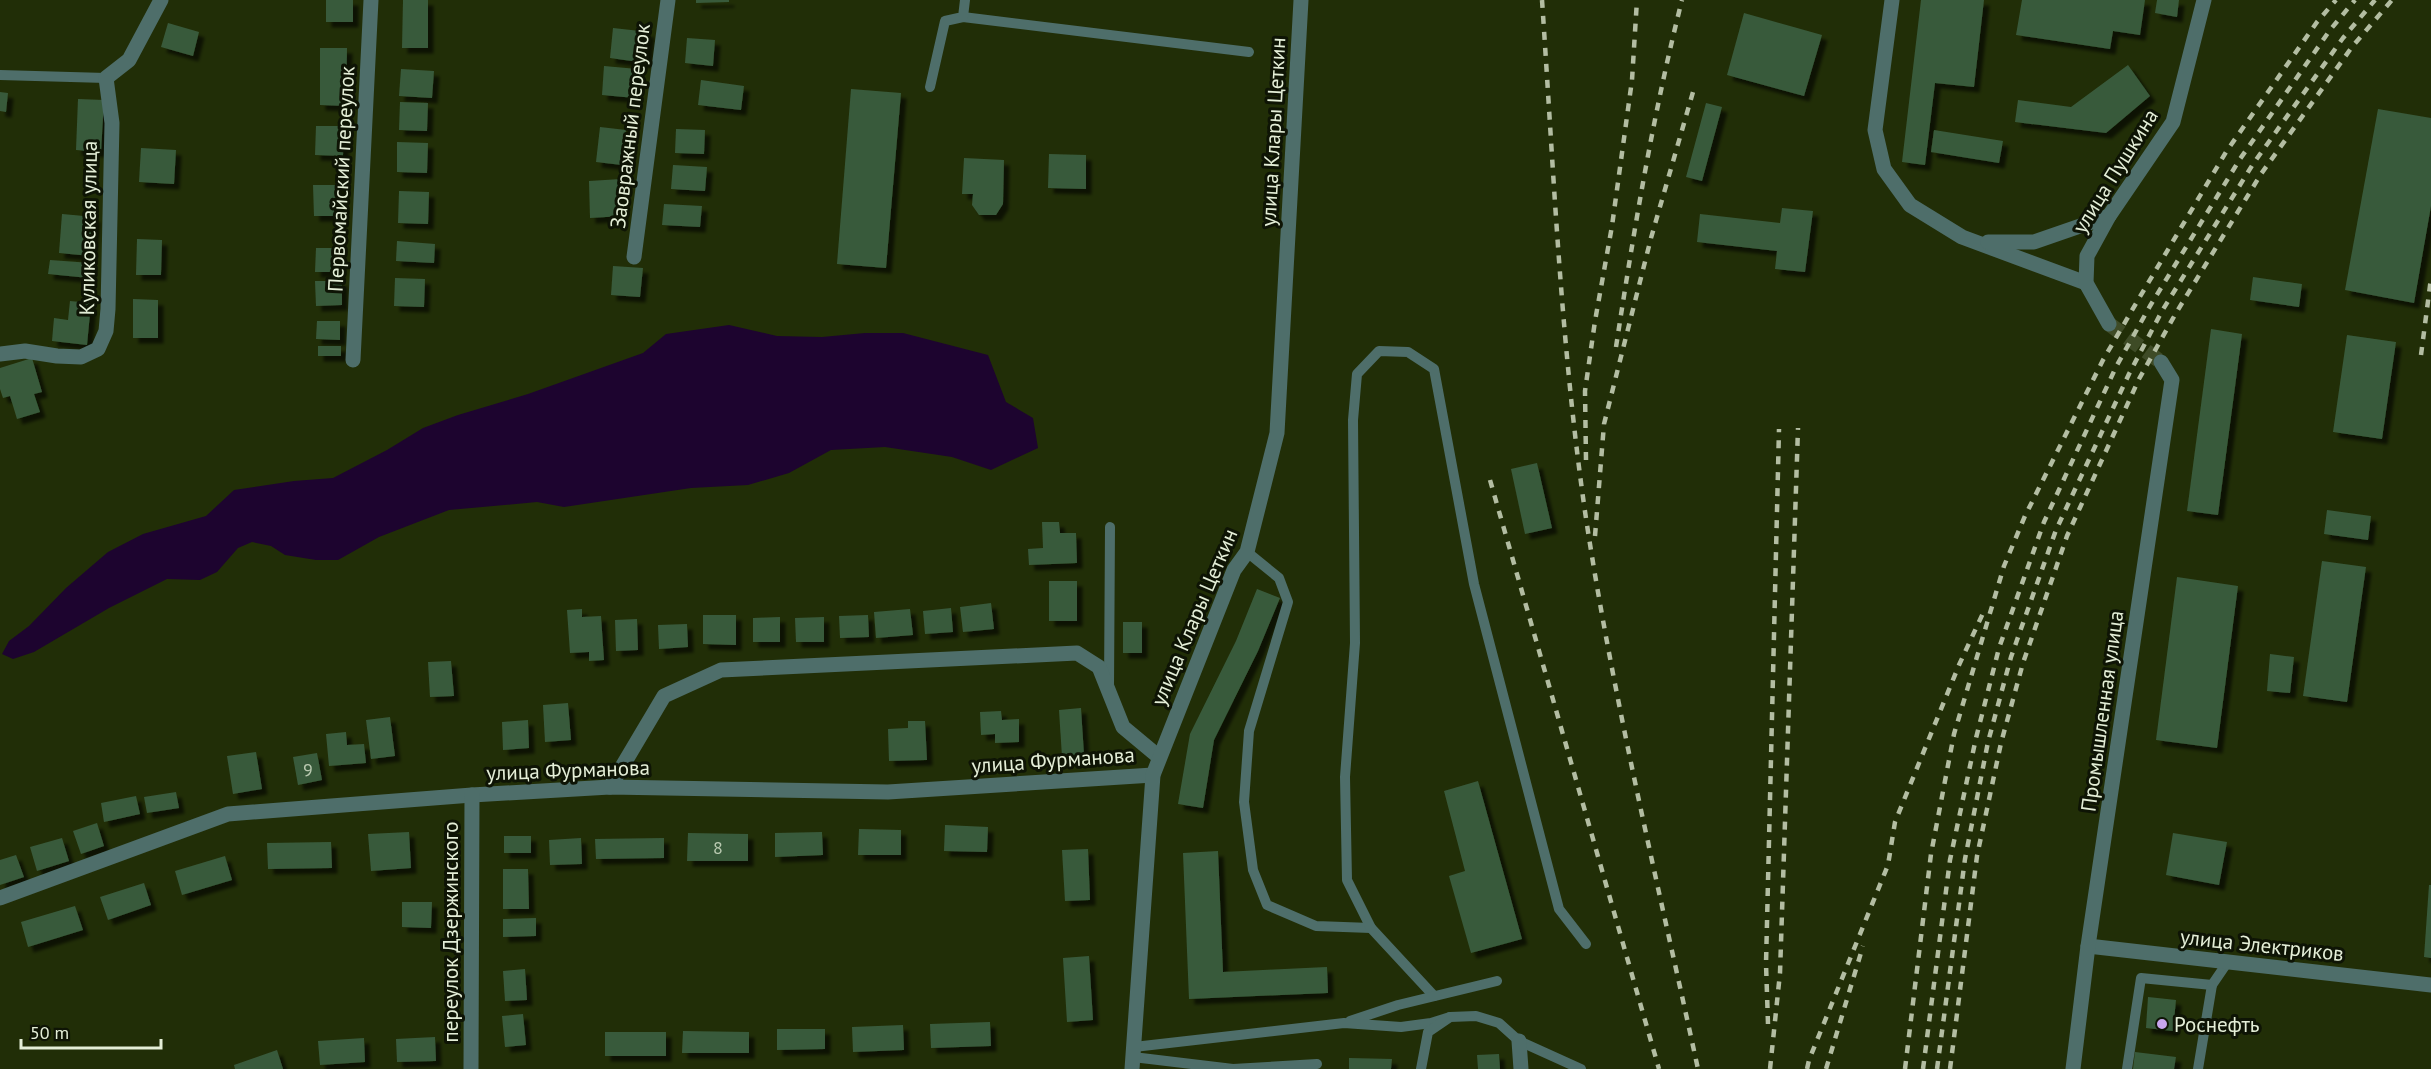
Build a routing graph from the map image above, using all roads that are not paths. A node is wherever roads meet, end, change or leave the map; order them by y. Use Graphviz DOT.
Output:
graph roads {
  1 [pos="161,0"];
  2 [pos="371,0"];
  3 [pos="668,0"];
  4 [pos="965,0"];
  5 [pos="1302,0"];
  6 [pos="1892,0"];
  7 [pos="2204,0"];
  8 [pos="963,17"];
  9 [pos="1249,52"];
  10 [pos="0,75"];
  11 [pos="106,78"];
  12 [pos="930,87"];
  13 [pos="2109,216"];
  14 [pos="1962,237"];
  15 [pos="634,257"];
  16 [pos="2086,283"];
  17 [pos="2109,324"];
  18 [pos="0,354"];
  19 [pos="353,360"];
  20 [pos="2161,362"];
  21 [pos="1110,527"];
  22 [pos="1247,552"];
  23 [pos="1109,690"];
  24 [pos="1158,757"];
  25 [pos="1153,775"];
  26 [pos="610,787"];
  27 [pos="472,795"];
  28 [pos="0,898"];
  29 [pos="1371,928"];
  30 [pos="1586,944"];
  31 [pos="2088,946"];
  32 [pos="2227,963"];
  33 [pos="1497,981"];
  34 [pos="2212,985"];
  35 [pos="2431,985"];
  36 [pos="1434,996"];
  37 [pos="1450,1017"];
  38 [pos="1344,1023"];
  39 [pos="1519,1041"];
  40 [pos="1133,1057"];
  41 [pos="1317,1064"];
  42 [pos="471,1069"];
  43 [pos="1233,1069"];
  44 [pos="1421,1069"];
  45 [pos="1521,1069"];
  46 [pos="1581,1069"];
  47 [pos="2073,1069"];
  48 [pos="2127,1069"];
  49 [pos="2198,1069"];
  1 -- 11 [label="street"];
  2 -- 19 [label="street, Первомайский переулок"];
  3 -- 15 [label="street, Заовражный переулок"];
  4 -- 8 [label="lane"];
  5 -- 22 [label="street, улица Клары Цеткин"];
  6 -- 14 [label="street"];
  7 -- 13 [label="street, улица Пушкина"];
  8 -- 9 [label="lane"];
  8 -- 12 [label="lane"];
  10 -- 11 [label="lane"];
  11 -- 18 [label="street, Куликовская улица"];
  13 -- 14 [label="street"];
  13 -- 16 [label="street, улица Пушкина"];
  14 -- 16 [label="street"];
  16 -- 17 [label="street"];
  20 -- 31 [label="street, Промышленная улица"];
  21 -- 23 [label="lane"];
  22 -- 24 [label="street, улица Клары Цеткин"];
  22 -- 29 [label="lane"];
  23 -- 24 [label="street"];
  23 -- 26 [label="street"];
  24 -- 25 [label="street, улица Клары Цеткин"];
  25 -- 26 [label="street, улица Фурманова"];
  25 -- 40 [label="street, улица Клары Цеткин"];
  26 -- 27 [label="street, улица Фурманова"];
  27 -- 28 [label="street, улица Фурманова"];
  27 -- 42 [label="street, переулок Дзержинского"];
  29 -- 30 [label="lane"];
  29 -- 36 [label="lane"];
  31 -- 32 [label="street, улица Электриков"];
  31 -- 47 [label="street, Промышленная улица"];
  32 -- 34 [label="lane"];
  32 -- 35 [label="street, улица Электриков"];
  33 -- 36 [label="lane"];
  34 -- 48 [label="lane"];
  34 -- 49 [label="lane"];
  36 -- 38 [label="lane"];
  37 -- 38 [label="lane"];
  37 -- 39 [label="lane"];
  37 -- 44 [label="lane"];
  38 -- 40 [label="lane"];
  39 -- 45 [label="street"];
  39 -- 46 [label="lane"];
  40 -- 43 [label="lane"];
  41 -- 43 [label="lane"];
}
